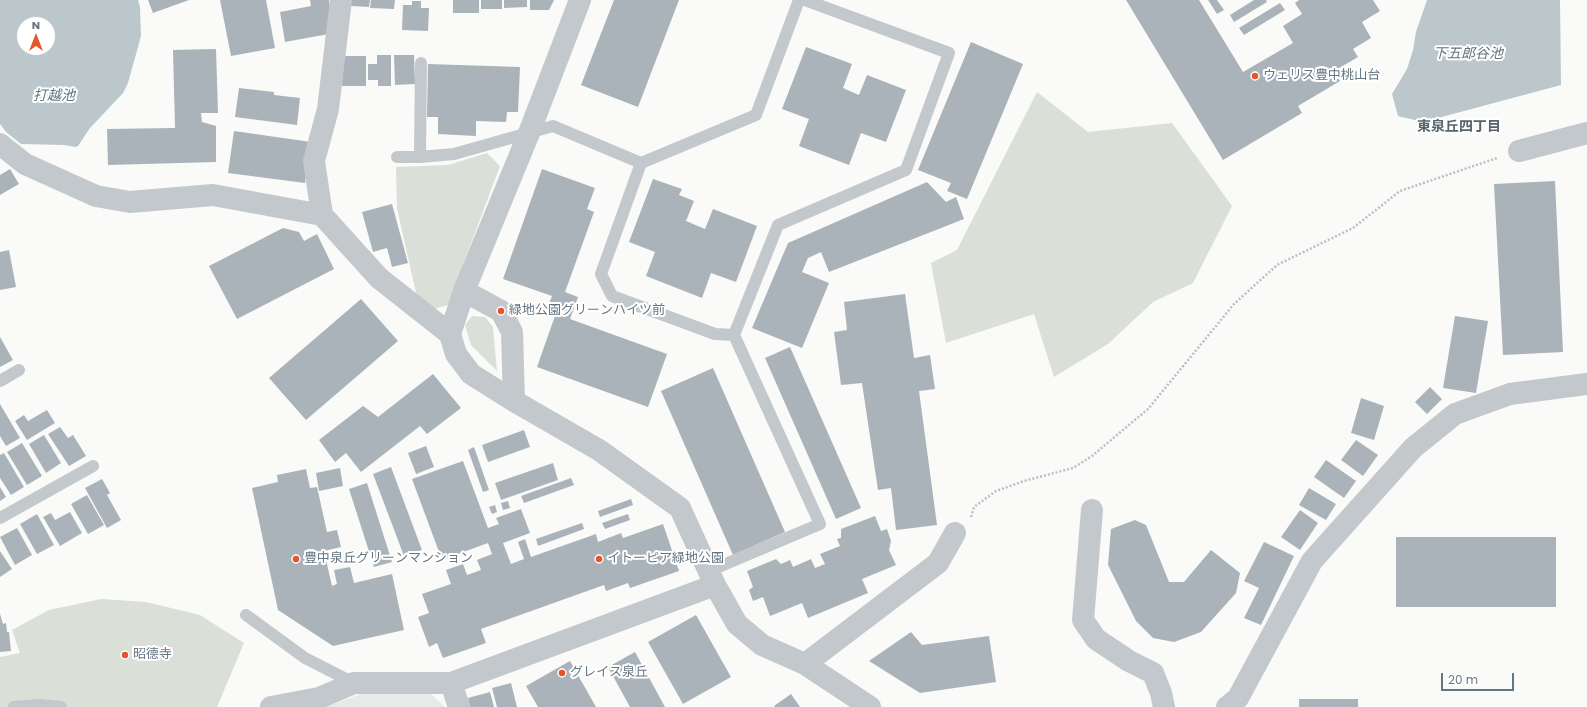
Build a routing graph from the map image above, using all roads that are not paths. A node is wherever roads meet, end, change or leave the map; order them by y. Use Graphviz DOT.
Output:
graph roads {
  1 [pos="341,0"];
  2 [pos="580,0"];
  3 [pos="798,0"];
  4 [pos="806,0"];
  5 [pos="421,63"];
  6 [pos="529,133"];
  7 [pos="1587,133"];
  8 [pos="0,144"];
  9 [pos="1519,151"];
  10 [pos="397,157"];
  11 [pos="420,157"];
  12 [pos="641,163"];
  13 [pos="322,215"];
  14 [pos="464,291"];
  15 [pos="450,334"];
  16 [pos="734,335"];
  17 [pos="19,370"];
  18 [pos="0,381"];
  19 [pos="1587,384"];
  20 [pos="514,401"];
  21 [pos="93,466"];
  22 [pos="1092,510"];
  23 [pos="0,518"];
  24 [pos="955,533"];
  25 [pos="712,578"];
  26 [pos="246,616"];
  27 [pos="805,664"];
  28 [pos="354,683"];
  29 [pos="452,683"];
  30 [pos="867,706"];
  31 [pos="14,707"];
  32 [pos="61,707"];
  33 [pos="271,707"];
  34 [pos="458,707"];
  35 [pos="1164,707"];
  36 [pos="1227,707"];
  1 -- 13 [label="street"];
  2 -- 6 [label="street"];
  3 -- 12 [label="lane"];
  4 -- 16 [label="lane"];
  5 -- 11 [label="lane"];
  6 -- 11 [label="lane"];
  6 -- 12 [label="lane"];
  6 -- 14 [label="street"];
  7 -- 9 [label="street"];
  8 -- 13 [label="street"];
  10 -- 11 [label="lane"];
  12 -- 16 [label="lane"];
  13 -- 15 [label="street"];
  14 -- 15 [label="street"];
  14 -- 20 [label="street"];
  15 -- 20 [label="street"];
  16 -- 25 [label="lane"];
  17 -- 18 [label="lane"];
  19 -- 36 [label="street"];
  20 -- 25 [label="street"];
  21 -- 23 [label="lane"];
  22 -- 35 [label="street"];
  24 -- 27 [label="street"];
  25 -- 27 [label="street"];
  25 -- 29 [label="street"];
  26 -- 28 [label="lane"];
  27 -- 30 [label="street"];
  28 -- 29 [label="street"];
  28 -- 33 [label="street"];
  29 -- 34 [label="street"];
  31 -- 32 [label="lane"];
}
